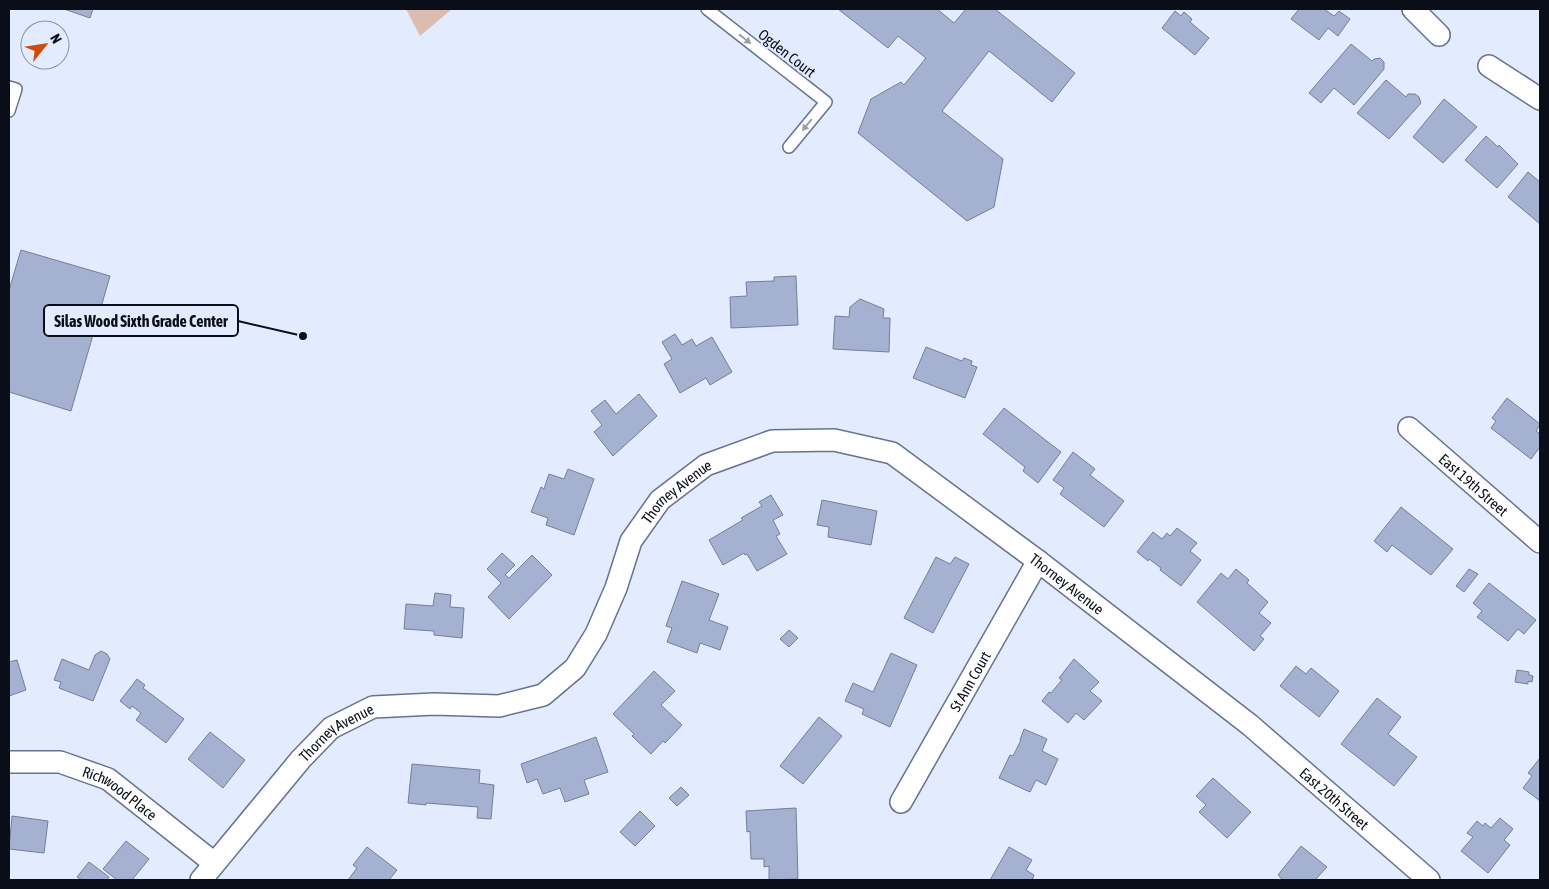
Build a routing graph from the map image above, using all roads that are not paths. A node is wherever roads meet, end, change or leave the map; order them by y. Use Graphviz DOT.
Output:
graph roads {
  1 [pos="707,9"];
  2 [pos="1413,9"];
  3 [pos="1439,35"];
  4 [pos="1490,66"];
  5 [pos="9,87"];
  6 [pos="1540,99"];
  7 [pos="9,111"];
  8 [pos="789,146"];
  9 [pos="1409,428"];
  10 [pos="1540,542"];
  11 [pos="1038,561"];
  12 [pos="1239,717"];
  13 [pos="9,762"];
  14 [pos="901,802"];
  15 [pos="214,863"];
  16 [pos="200,880"];
  17 [pos="1428,880"];
  1 -- 8 [label="lane, Ogden Court, one-way"];
  2 -- 3 [label="street"];
  4 -- 6 [label="street"];
  5 -- 7 [label="lane"];
  9 -- 10 [label="street, East 19th Street"];
  11 -- 12 [label="street, Thorney Avenue"];
  11 -- 14 [label="street, St Ann Court"];
  11 -- 15 [label="street, Thorney Avenue"];
  12 -- 17 [label="street, East 20th Street"];
  13 -- 15 [label="street, Richwood Place"];
  15 -- 16 [label="street, Thorney Avenue"];
}
